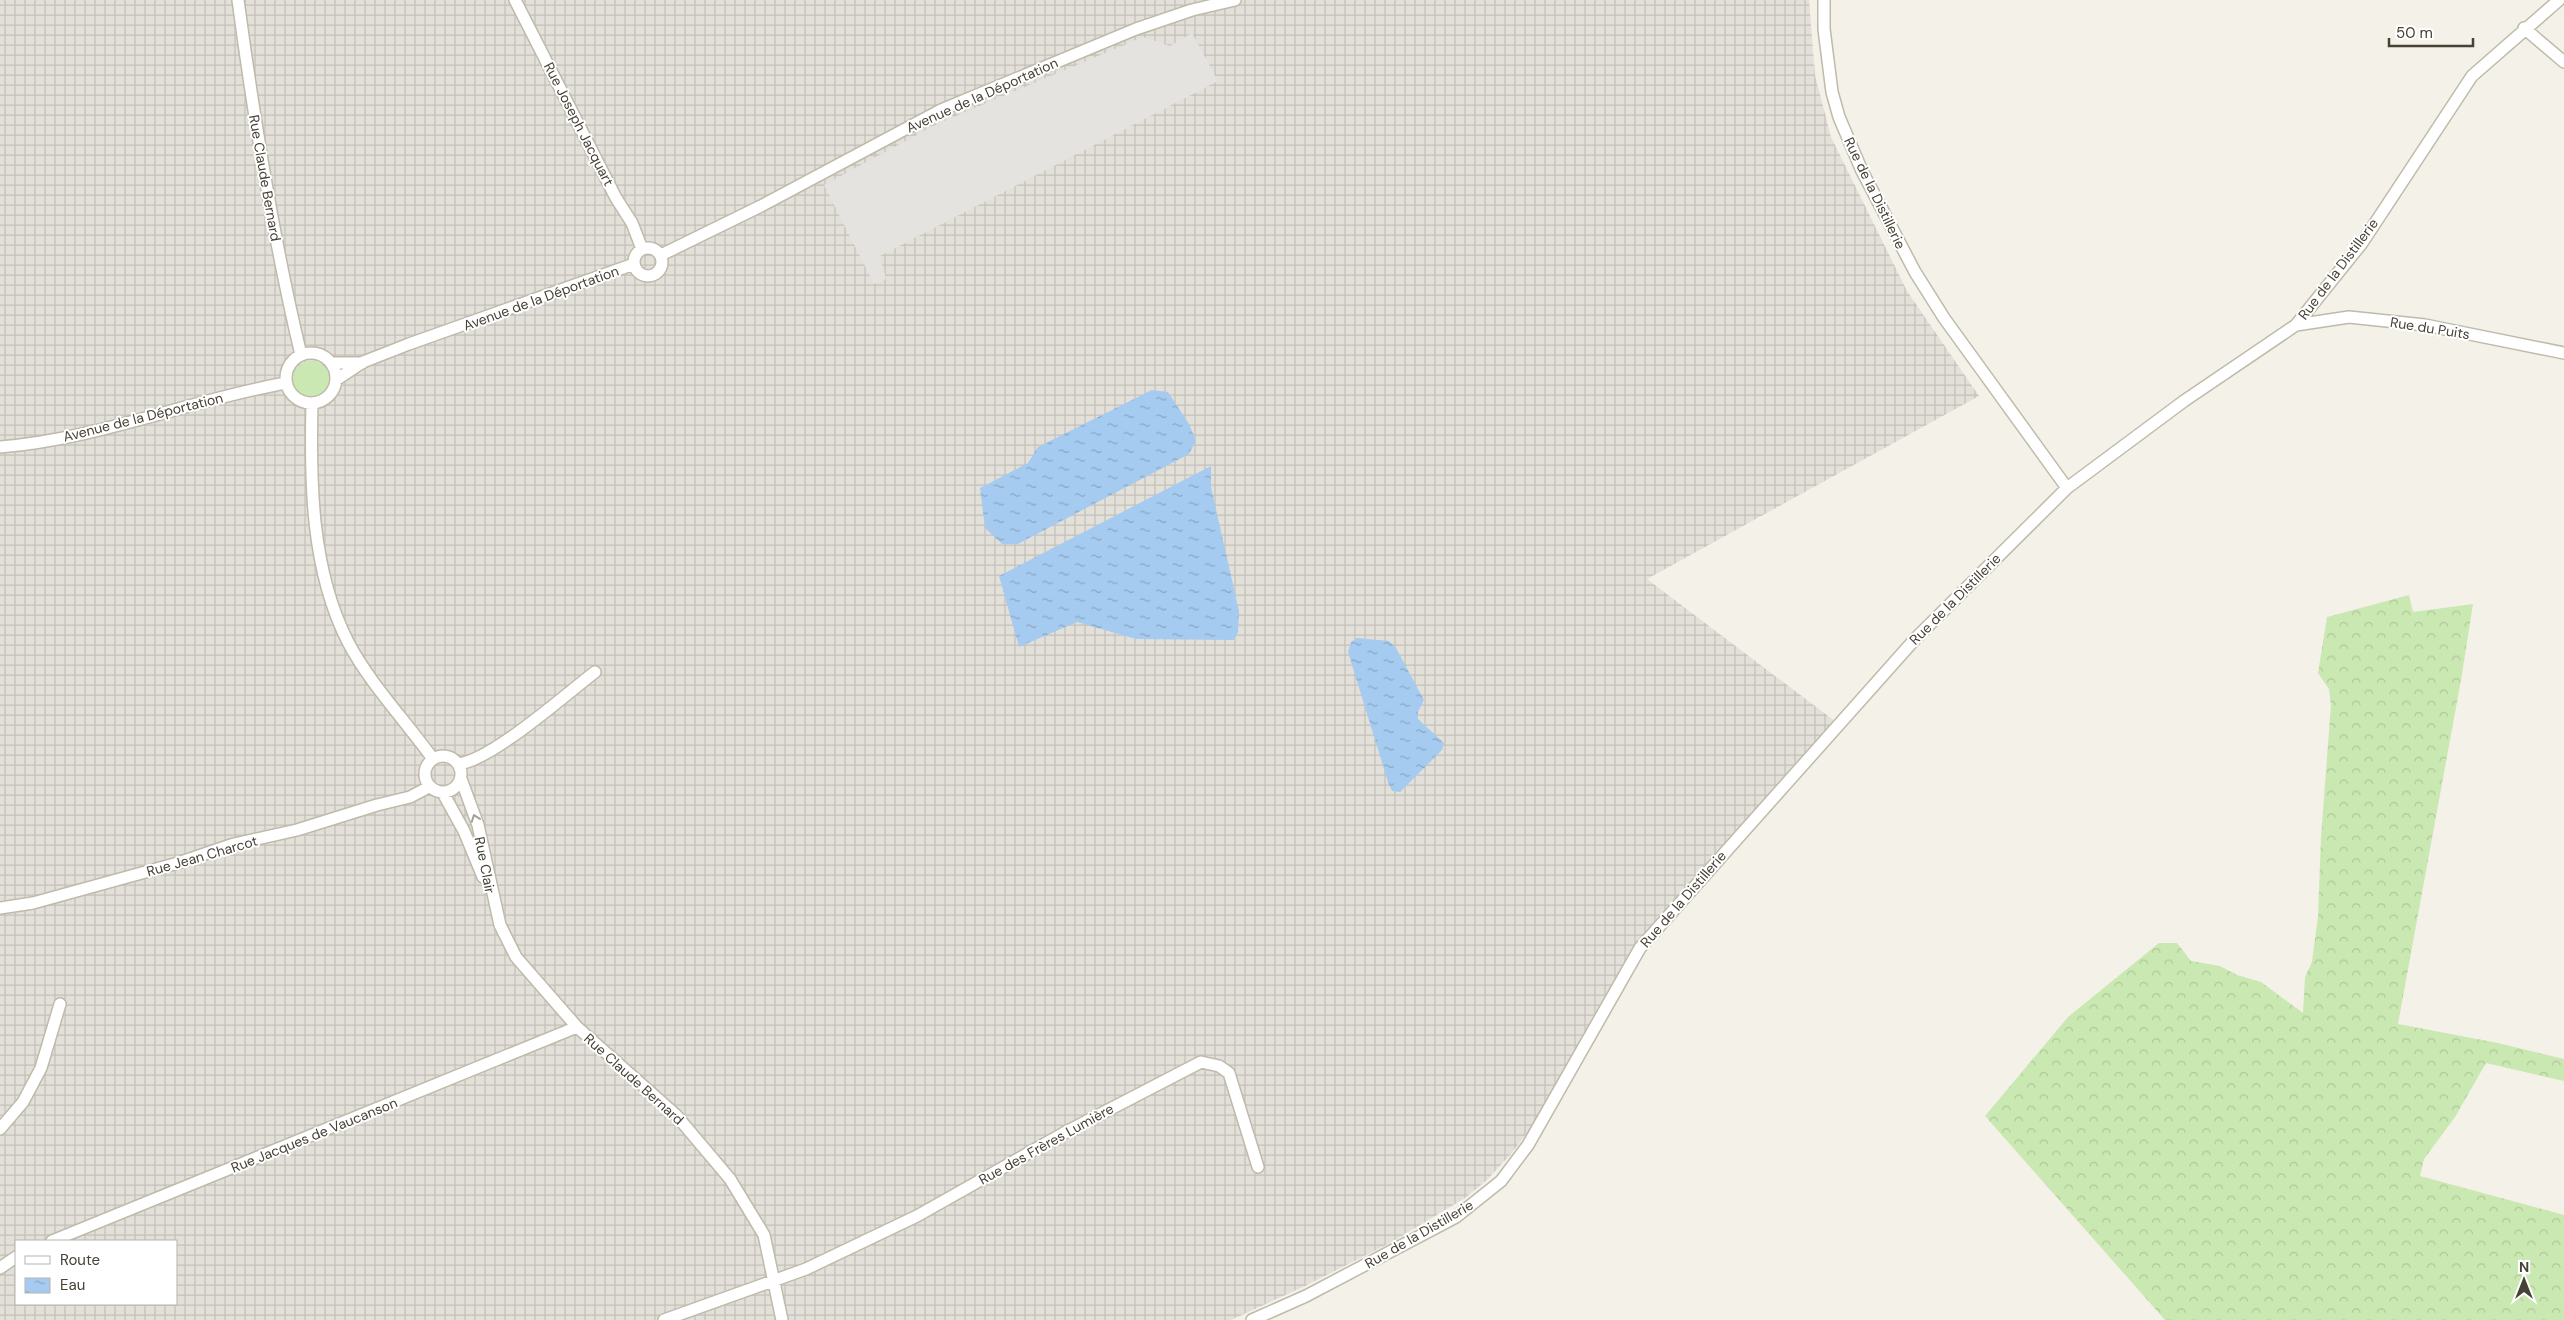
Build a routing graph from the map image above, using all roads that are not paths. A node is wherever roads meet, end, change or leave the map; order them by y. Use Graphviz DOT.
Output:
graph roads {
  1 [pos="238,0"];
  2 [pos="515,0"];
  3 [pos="1235,0"];
  4 [pos="1824,0"];
  5 [pos="2559,0"];
  6 [pos="2524,28"];
  7 [pos="2564,62"];
  8 [pos="642,249"];
  9 [pos="661,255"];
  10 [pos="634,264"];
  11 [pos="2296,325"];
  12 [pos="2564,353"];
  13 [pos="301,355"];
  14 [pos="364,362"];
  15 [pos="331,363"];
  16 [pos="336,380"];
  17 [pos="286,383"];
  18 [pos="312,403"];
  19 [pos="0,447"];
  20 [pos="2067,488"];
  21 [pos="595,672"];
  22 [pos="433,759"];
  23 [pos="458,764"];
  24 [pos="461,779"];
  25 [pos="429,787"];
  26 [pos="443,793"];
  27 [pos="493,899"];
  28 [pos="0,908"];
  29 [pos="60,1004"];
  30 [pos="577,1027"];
  31 [pos="0,1129"];
  32 [pos="1258,1167"];
  33 [pos="54,1240"];
  34 [pos="15,1258"];
  35 [pos="0,1268"];
  36 [pos="774,1280"];
  37 [pos="664,1320"];
  38 [pos="782,1320"];
  39 [pos="1252,1320"];
  1 -- 13 [label="street, Rue Claude Bernard"];
  2 -- 8 [label="street, Rue Joseph Jacquart"];
  3 -- 9 [label="street, Avenue de la Déportation"];
  4 -- 20 [label="street, Rue de la Distillerie"];
  5 -- 6 [label="street, Rue de la Distillerie"];
  6 -- 7 [label="street"];
  6 -- 11 [label="street, Rue de la Distillerie"];
  8 -- 9 [label="street"];
  8 -- 10 [label="street"];
  9 -- 10 [label="street"];
  10 -- 14 [label="street, Avenue de la Déportation"];
  11 -- 12 [label="street, Rue du Puits"];
  11 -- 20 [label="street, Rue de la Distillerie"];
  13 -- 15 [label="street"];
  13 -- 17 [label="street"];
  14 -- 15 [label="street"];
  14 -- 16 [label="street"];
  15 -- 16 [label="street"];
  16 -- 18 [label="street"];
  17 -- 18 [label="street"];
  17 -- 19 [label="street, Avenue de la Déportation"];
  18 -- 22 [label="street"];
  20 -- 39 [label="street, Rue de la Distillerie"];
  21 -- 23 [label="street"];
  22 -- 23 [label="street"];
  22 -- 25 [label="street"];
  23 -- 24 [label="street"];
  24 -- 26 [label="street"];
  27 -- 24 [label="street, Rue Clair, one-way"];
  25 -- 26 [label="street"];
  25 -- 28 [label="street, Rue Jean Charcot"];
  26 -- 27 [label="street, Rue Clair"];
  27 -- 30 [label="street, Rue Claude Bernard"];
  29 -- 31 [label="street"];
  30 -- 33 [label="street, Rue Jacques de Vaucanson"];
  30 -- 36 [label="street, Rue Claude Bernard"];
  32 -- 36 [label="street, Rue des Frères Lumière"];
  34 -- 35 [label="street"];
  36 -- 37 [label="street"];
  36 -- 38 [label="street, Rue Claude Bernard"];
}
